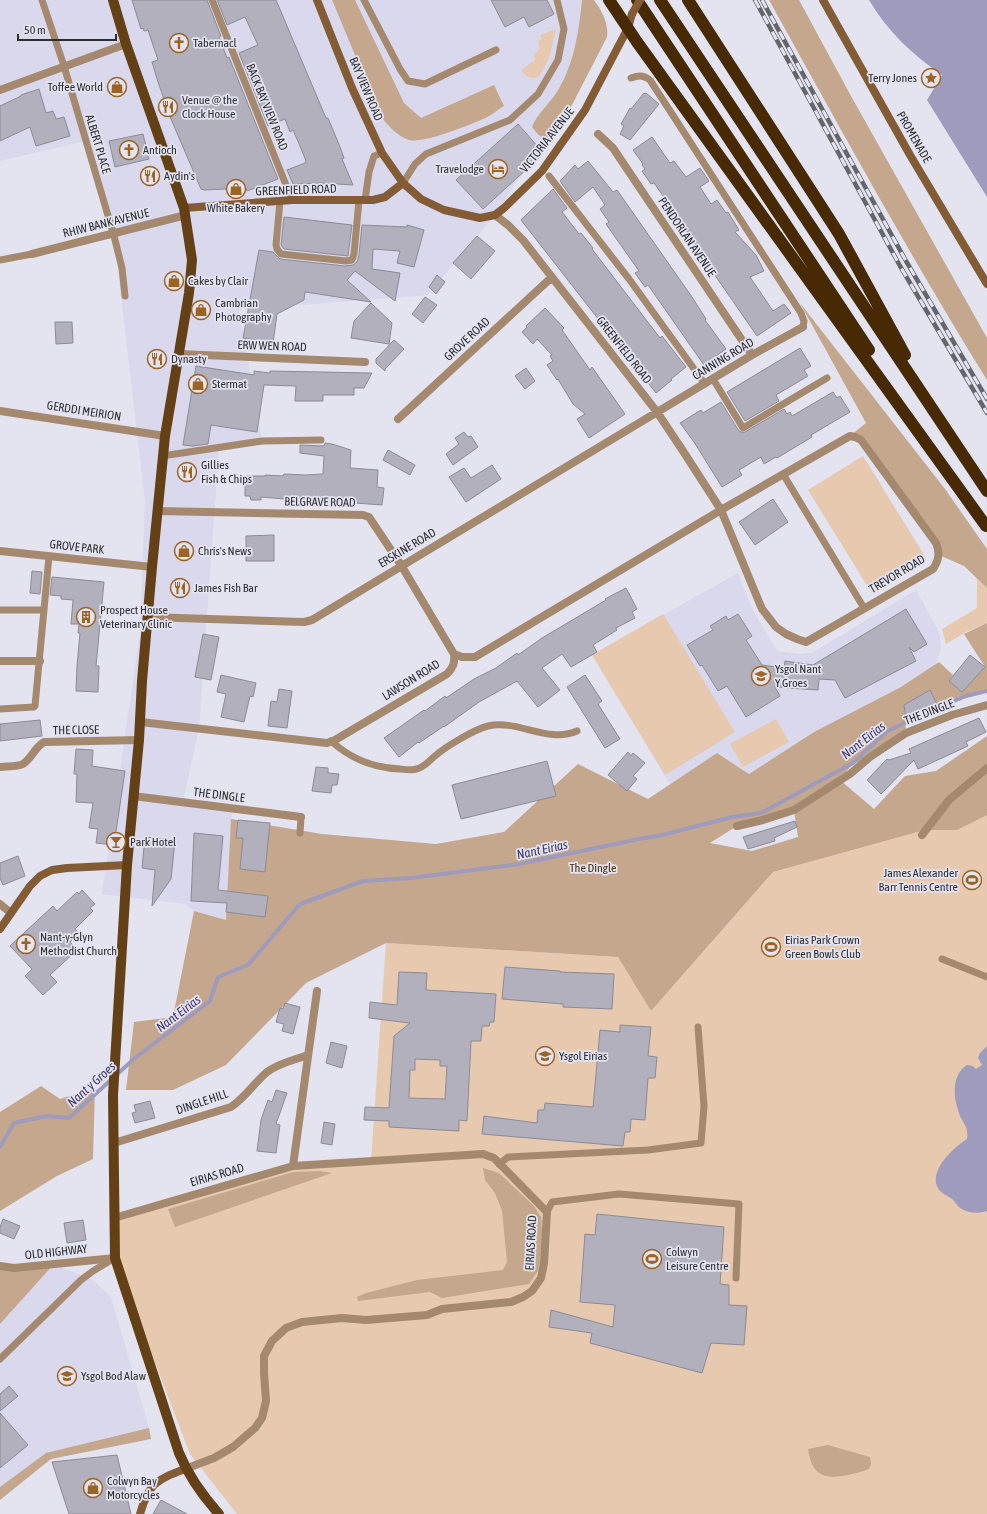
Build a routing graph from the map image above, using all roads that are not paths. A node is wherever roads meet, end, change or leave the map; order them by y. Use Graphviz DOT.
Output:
graph roads {
  1 [pos="42,0"];
  2 [pos="113,0"];
  3 [pos="212,0"];
  4 [pos="317,0"];
  5 [pos="364,0"];
  6 [pos="557,0"];
  7 [pos="610,0"];
  8 [pos="638,0"];
  9 [pos="660,0"];
  10 [pos="688,0"];
  11 [pos="824,0"];
  12 [pos="628,28"];
  13 [pos="126,44"];
  14 [pos="496,50"];
  15 [pos="64,66"];
  16 [pos="631,78"];
  17 [pos="0,90"];
  18 [pos="598,134"];
  19 [pos="382,153"];
  20 [pos="548,176"];
  21 [pos="403,183"];
  22 [pos="292,200"];
  23 [pos="362,200"];
  24 [pos="280,201"];
  25 [pos="185,212"];
  26 [pos="494,215"];
  27 [pos="113,233"];
  28 [pos="32,254"];
  29 [pos="0,260"];
  30 [pos="552,277"];
  31 [pos="987,284"];
  32 [pos="125,296"];
  33 [pos="803,327"];
  34 [pos="179,354"];
  35 [pos="752,355"];
  36 [pos="365,362"];
  37 [pos="827,378"];
  38 [pos="713,379"];
  39 [pos="705,384"];
  40 [pos="0,411"];
  41 [pos="657,412"];
  42 [pos="398,419"];
  43 [pos="942,423"];
  44 [pos="164,436"];
  45 [pos="321,440"];
  46 [pos="162,456"];
  47 [pos="783,474"];
  48 [pos="987,491"];
  49 [pos="721,510"];
  50 [pos="157,511"];
  51 [pos="986,527"];
  52 [pos="0,551"];
  53 [pos="49,556"];
  54 [pos="401,565"];
  55 [pos="152,566"];
  56 [pos="864,608"];
  57 [pos="0,610"];
  58 [pos="44,610"];
  59 [pos="147,617"];
  60 [pos="454,654"];
  61 [pos="0,661"];
  62 [pos="40,661"];
  63 [pos="987,705"];
  64 [pos="0,709"];
  65 [pos="140,722"];
  66 [pos="577,731"];
  67 [pos="139,740"];
  68 [pos="331,741"];
  69 [pos="0,767"];
  70 [pos="987,768"];
  71 [pos="133,796"];
  72 [pos="301,817"];
  73 [pos="737,826"];
  74 [pos="300,833"];
  75 [pos="922,835"];
  76 [pos="127,865"];
  77 [pos="0,904"];
  78 [pos="11,913"];
  79 [pos="0,929"];
  80 [pos="942,959"];
  81 [pos="987,977"];
  82 [pos="317,991"];
  83 [pos="698,1027"];
  84 [pos="308,1055"];
  85 [pos="114,1144"];
  86 [pos="500,1164"];
  87 [pos="293,1166"];
  88 [pos="547,1212"];
  89 [pos="114,1218"];
  90 [pos="115,1258"];
  91 [pos="0,1266"];
  92 [pos="736,1278"];
  93 [pos="0,1359"];
  94 [pos="185,1469"];
  95 [pos="140,1514"];
  96 [pos="219,1514"];
  1 -- 15 [label="lane, ALBERT PLACE"];
  2 -- 13 [label="main road"];
  3 -- 22 [label="lane, BACK BAY VIEW ROAD"];
  4 -- 19 [label="main road, BAY VIEW ROAD"];
  5 -- 14 [label="lane"];
  6 -- 21 [label="lane"];
  7 -- 12 [label="highway"];
  8 -- 12 [label="main road, VICTORIA AVENUE, bridge"];
  8 -- 51 [label="highway"];
  9 -- 43 [label="highway"];
  10 -- 43 [label="highway"];
  11 -- 31 [label="main road, PROMENADE"];
  12 -- 26 [label="main road, VICTORIA AVENUE"];
  12 -- 51 [label="highway"];
  13 -- 15 [label="street"];
  13 -- 25 [label="main road"];
  15 -- 17 [label="street"];
  15 -- 27 [label="lane, ALBERT PLACE"];
  16 -- 33 [label="lane"];
  18 -- 35 [label="street, PENDORLAN AVENUE"];
  19 -- 21 [label="main road, BAY VIEW ROAD"];
  19 -- 23 [label="lane"];
  20 -- 39 [label="lane"];
  21 -- 23 [label="main road, GREENFIELD ROAD"];
  21 -- 26 [label="main road"];
  22 -- 23 [label="main road, GREENFIELD ROAD"];
  22 -- 24 [label="main road, GREENFIELD ROAD"];
  23 -- 24 [label="lane"];
  24 -- 25 [label="main road, GREENFIELD ROAD"];
  25 -- 27 [label="street, RHIW BANK AVENUE"];
  25 -- 34 [label="main road"];
  26 -- 30 [label="street, GREENFIELD ROAD"];
  27 -- 28 [label="street, RHIW BANK AVENUE"];
  27 -- 32 [label="lane, ALBERT PLACE"];
  28 -- 29 [label="lane"];
  30 -- 41 [label="street, GREENFIELD ROAD"];
  30 -- 42 [label="street, GROVE ROAD"];
  33 -- 35 [label="street, CANNING ROAD"];
  34 -- 36 [label="street, ERW WEN ROAD"];
  34 -- 44 [label="main road"];
  35 -- 38 [label="street, CANNING ROAD"];
  37 -- 38 [label="lane"];
  38 -- 39 [label="street, CANNING ROAD"];
  39 -- 41 [label="street, CANNING ROAD"];
  40 -- 44 [label="street, GERDDI MEIRION"];
  41 -- 49 [label="street, GREENFIELD ROAD"];
  41 -- 54 [label="street, ERSKINE ROAD"];
  43 -- 48 [label="highway"];
  44 -- 46 [label="main road"];
  45 -- 46 [label="lane"];
  46 -- 50 [label="main road"];
  47 -- 49 [label="street, TREVOR ROAD"];
  47 -- 56 [label="lane"];
  47 -- 56 [label="street, TREVOR ROAD"];
  49 -- 56 [label="street, TREVOR ROAD"];
  49 -- 60 [label="street, LAWSON ROAD"];
  50 -- 54 [label="street, BELGRAVE ROAD"];
  50 -- 55 [label="main road"];
  52 -- 53 [label="street, GROVE PARK"];
  53 -- 55 [label="street, GROVE PARK"];
  53 -- 58 [label="lane"];
  54 -- 59 [label="street, ERSKINE ROAD"];
  54 -- 60 [label="street, BELGRAVE ROAD"];
  55 -- 59 [label="main road"];
  57 -- 58 [label="lane"];
  58 -- 62 [label="lane"];
  59 -- 65 [label="main road"];
  60 -- 68 [label="street, LAWSON ROAD"];
  61 -- 62 [label="street"];
  62 -- 64 [label="lane"];
  63 -- 73 [label="street, THE DINGLE"];
  65 -- 67 [label="main road"];
  65 -- 68 [label="street, LAWSON ROAD"];
  66 -- 68 [label="lane"];
  67 -- 69 [label="street, THE CLOSE"];
  67 -- 71 [label="main road"];
  70 -- 75 [label="street"];
  71 -- 72 [label="street, THE DINGLE"];
  71 -- 76 [label="main road"];
  72 -- 74 [label="lane"];
  76 -- 78 [label="main road"];
  76 -- 85 [label="main road"];
  77 -- 78 [label="street"];
  78 -- 79 [label="main road"];
  80 -- 81 [label="lane"];
  82 -- 84 [label="street"];
  83 -- 86 [label="lane"];
  84 -- 85 [label="street, DINGLE HILL"];
  84 -- 87 [label="street"];
  85 -- 89 [label="main road"];
  86 -- 87 [label="street, EIRIAS ROAD"];
  86 -- 88 [label="street, EIRIAS ROAD"];
  87 -- 89 [label="street, EIRIAS ROAD"];
  88 -- 92 [label="lane"];
  88 -- 94 [label="street, EIRIAS ROAD"];
  89 -- 90 [label="main road"];
  90 -- 91 [label="street, OLD HIGHWAY"];
  90 -- 93 [label="lane"];
  90 -- 94 [label="main road"];
  94 -- 95 [label="main road"];
  94 -- 96 [label="main road"];
}
